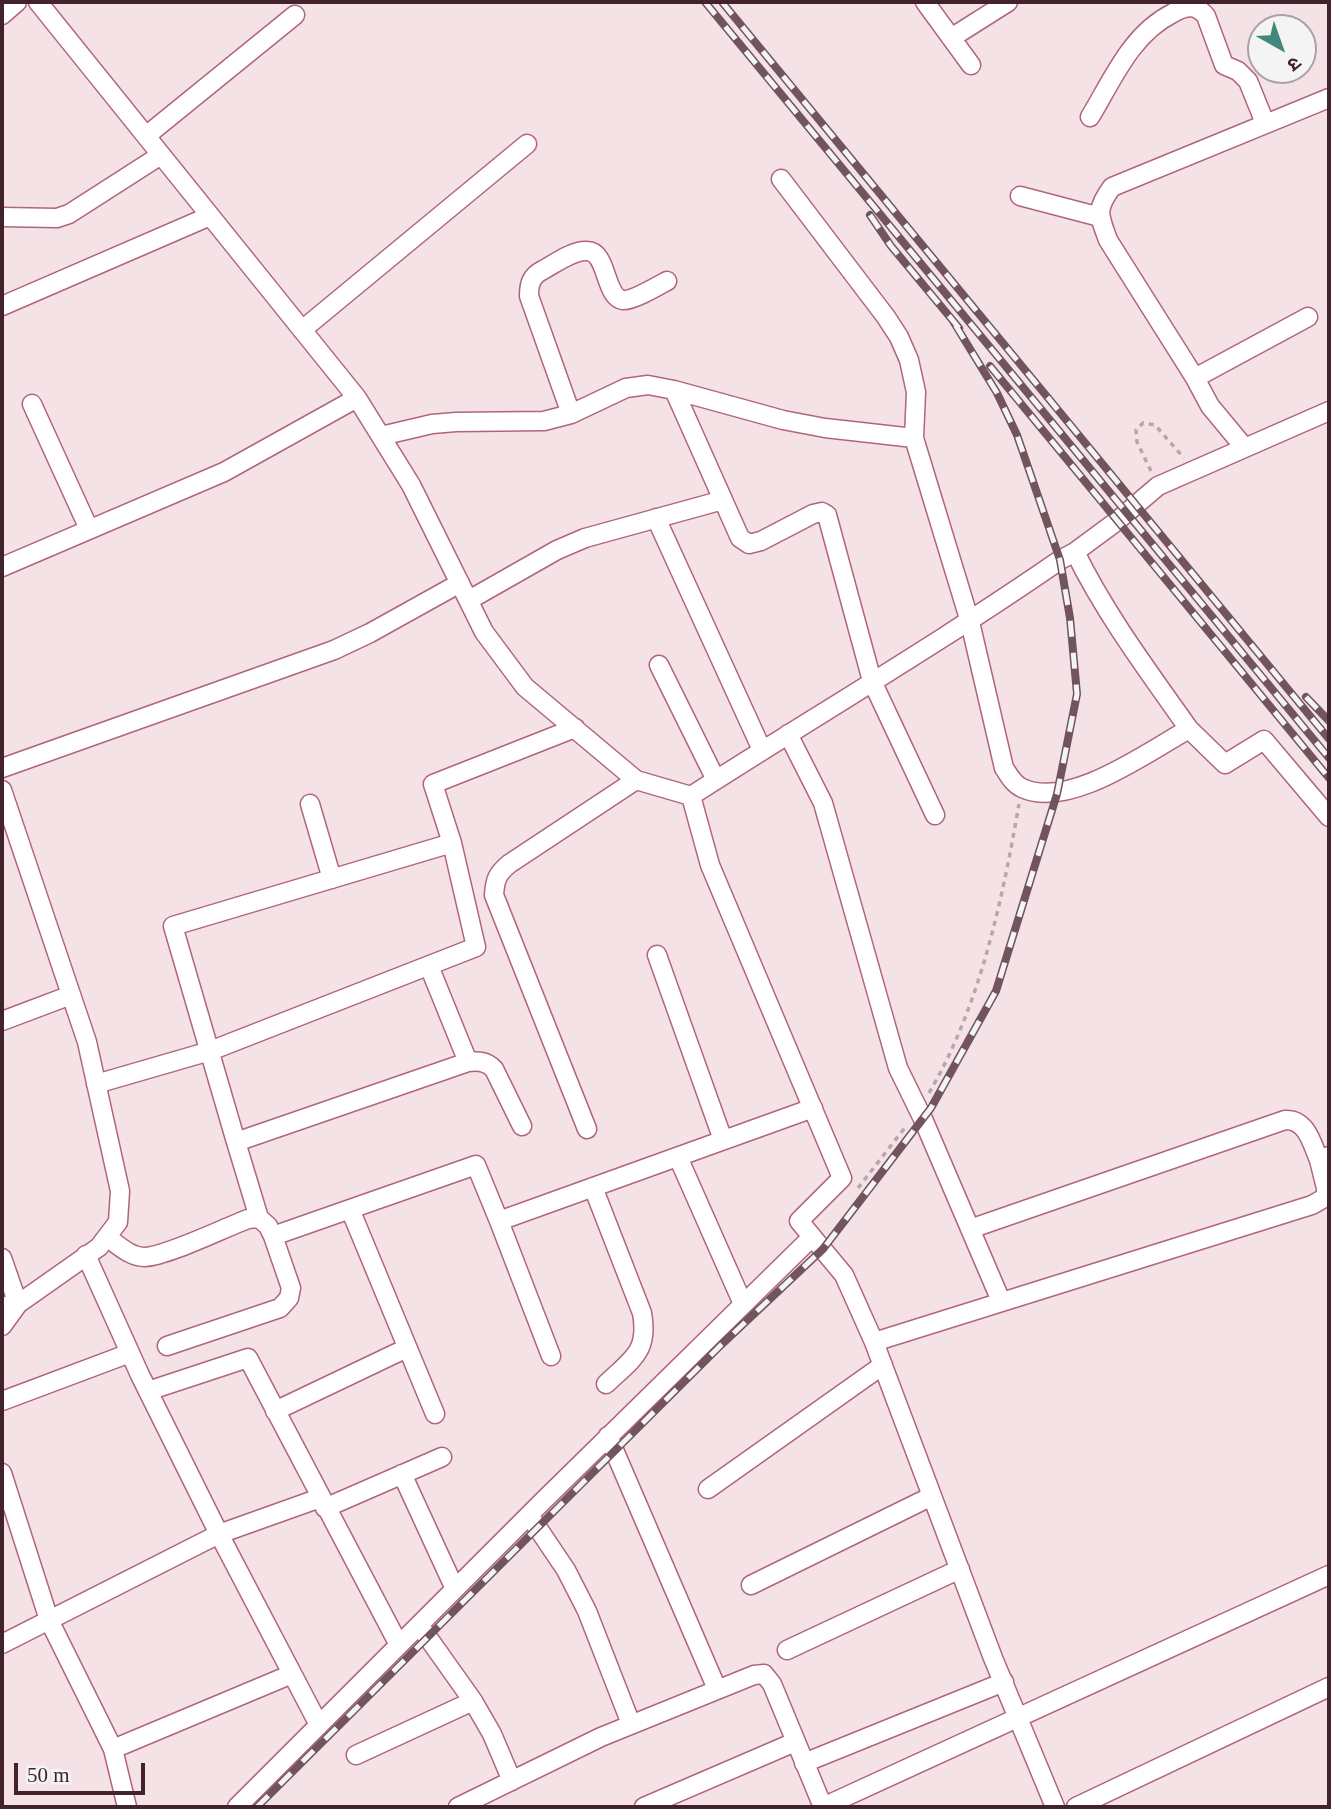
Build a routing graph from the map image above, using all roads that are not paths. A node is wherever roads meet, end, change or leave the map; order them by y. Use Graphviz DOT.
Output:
graph roads {
  1 [pos="18,2"];
  2 [pos="38,2"];
  3 [pos="925,2"];
  4 [pos="1008,2"];
  5 [pos="2,15"];
  6 [pos="295,15"];
  7 [pos="951,38"];
  8 [pos="971,65"];
  9 [pos="1329,98"];
  10 [pos="1090,117"];
  11 [pos="1265,123"];
  12 [pos="146,136"];
  13 [pos="527,144"];
  14 [pos="161,155"];
  15 [pos="781,179"];
  16 [pos="1020,196"];
  17 [pos="210,216"];
  18 [pos="2,217"];
  19 [pos="1100,217"];
  20 [pos="667,281"];
  21 [pos="2,306"];
  22 [pos="1308,317"];
  23 [pos="302,330"];
  24 [pos="1195,378"];
  25 [pos="674,390"];
  26 [pos="357,398"];
  27 [pos="32,404"];
  28 [pos="1329,411"];
  29 [pos="571,414"];
  30 [pos="381,436"];
  31 [pos="914,438"];
  32 [pos="1244,447"];
  33 [pos="723,500"];
  34 [pos="656,518"];
  35 [pos="89,529"];
  36 [pos="1075,552"];
  37 [pos="2,567"];
  38 [pos="460,583"];
  39 [pos="469,600"];
  40 [pos="970,622"];
  41 [pos="659,665"];
  42 [pos="872,681"];
  43 [pos="575,728"];
  44 [pos="1189,729"];
  45 [pos="788,734"];
  46 [pos="762,750"];
  47 [pos="2,768"];
  48 [pos="636,780"];
  49 [pos="716,780"];
  50 [pos="2,790"];
  51 [pos="691,796"];
  52 [pos="310,804"];
  53 [pos="935,814"];
  54 [pos="1329,817"];
  55 [pos="452,843"];
  56 [pos="332,879"];
  57 [pos="657,955"];
  58 [pos="429,965"];
  59 [pos="71,995"];
  60 [pos="2,1021"];
  61 [pos="210,1051"];
  62 [pos="468,1062"];
  63 [pos="96,1084"];
  64 [pos="813,1108"];
  65 [pos="522,1126"];
  66 [pos="587,1129"];
  67 [pos="723,1140"];
  68 [pos="236,1142"];
  69 [pos="678,1157"];
  70 [pos="1324,1158"];
  71 [pos="593,1187"];
  72 [pos="350,1209"];
  73 [pos="260,1218"];
  74 [pos="499,1221"];
  75 [pos="970,1229"];
  76 [pos="273,1236"];
  77 [pos="107,1237"];
  78 [pos="812,1237"];
  79 [pos="86,1255"];
  80 [pos="2,1258"];
  81 [pos="1001,1301"];
  82 [pos="743,1304"];
  83 [pos="10,1305"];
  84 [pos="2,1326"];
  85 [pos="874,1342"];
  86 [pos="167,1346"];
  87 [pos="407,1348"];
  88 [pos="130,1353"];
  89 [pos="551,1356"];
  90 [pos="883,1365"];
  91 [pos="606,1384"];
  92 [pos="148,1391"];
  93 [pos="2,1401"];
  94 [pos="275,1411"];
  95 [pos="435,1415"];
  96 [pos="608,1436"];
  97 [pos="442,1457"];
  98 [pos="2,1473"];
  99 [pos="402,1474"];
  100 [pos="708,1489"];
  101 [pos="932,1496"];
  102 [pos="322,1503"];
  103 [pos="528,1515"];
  104 [pos="219,1534"];
  105 [pos="960,1569"];
  106 [pos="1329,1575"];
  107 [pos="751,1585"];
  108 [pos="455,1589"];
  109 [pos="49,1620"];
  110 [pos="419,1625"];
  111 [pos="2,1644"];
  112 [pos="399,1645"];
  113 [pos="787,1650"];
  114 [pos="292,1674"];
  115 [pos="1004,1682"];
  116 [pos="1329,1687"];
  117 [pos="717,1689"];
  118 [pos="473,1701"];
  119 [pos="1017,1719"];
  120 [pos="631,1724"];
  121 [pos="319,1725"];
  122 [pos="795,1742"];
  123 [pos="113,1749"];
  124 [pos="356,1755"];
  125 [pos="804,1763"];
  126 [pos="512,1781"];
  127 [pos="1050,1806"];
  128 [pos="127,1807"];
  129 [pos="237,1807"];
  130 [pos="458,1807"];
  131 [pos="644,1807"];
  132 [pos="823,1807"];
  133 [pos="1076,1807"];
  1 -- 5 [label="street"];
  2 -- 12 [label="street"];
  3 -- 7 [label="street"];
  4 -- 7 [label="street"];
  6 -- 12 [label="street"];
  7 -- 8 [label="street"];
  9 -- 11 [label="street"];
  10 -- 11 [label="street"];
  11 -- 19 [label="street"];
  12 -- 14 [label="street"];
  13 -- 23 [label="street"];
  14 -- 17 [label="street"];
  14 -- 18 [label="street"];
  15 -- 31 [label="street"];
  16 -- 19 [label="street"];
  17 -- 21 [label="street"];
  17 -- 23 [label="street"];
  19 -- 24 [label="street"];
  20 -- 29 [label="street"];
  22 -- 24 [label="street"];
  23 -- 26 [label="street"];
  24 -- 32 [label="street"];
  25 -- 29 [label="street"];
  25 -- 31 [label="street"];
  25 -- 33 [label="street"];
  26 -- 30 [label="street"];
  26 -- 35 [label="street"];
  27 -- 35 [label="street"];
  28 -- 32 [label="street"];
  29 -- 30 [label="street"];
  30 -- 38 [label="street"];
  31 -- 40 [label="street"];
  32 -- 36 [label="street"];
  33 -- 34 [label="street"];
  33 -- 42 [label="street"];
  34 -- 39 [label="street"];
  34 -- 46 [label="street"];
  35 -- 37 [label="street"];
  36 -- 40 [label="street"];
  36 -- 44 [label="street"];
  38 -- 39 [label="street"];
  38 -- 47 [label="street"];
  39 -- 43 [label="street"];
  40 -- 42 [label="street"];
  40 -- 44 [label="street"];
  41 -- 49 [label="street"];
  42 -- 45 [label="street"];
  42 -- 53 [label="street"];
  43 -- 48 [label="street"];
  43 -- 55 [label="street"];
  44 -- 54 [label="street"];
  45 -- 46 [label="street"];
  45 -- 75 [label="street"];
  46 -- 49 [label="street"];
  48 -- 51 [label="street"];
  48 -- 66 [label="street"];
  49 -- 51 [label="street"];
  50 -- 59 [label="street"];
  51 -- 64 [label="street"];
  52 -- 56 [label="street"];
  55 -- 56 [label="street"];
  55 -- 58 [label="street"];
  56 -- 61 [label="street"];
  57 -- 67 [label="street"];
  58 -- 61 [label="street"];
  58 -- 62 [label="street"];
  59 -- 60 [label="street"];
  59 -- 63 [label="street"];
  61 -- 63 [label="street"];
  61 -- 68 [label="street"];
  62 -- 65 [label="street"];
  62 -- 68 [label="street"];
  63 -- 77 [label="street"];
  64 -- 67 [label="street"];
  64 -- 78 [label="street"];
  67 -- 69 [label="street"];
  68 -- 73 [label="street"];
  69 -- 71 [label="street"];
  69 -- 82 [label="street"];
  70 -- 75 [label="street"];
  70 -- 81 [label="street"];
  71 -- 74 [label="street"];
  71 -- 91 [label="street"];
  72 -- 74 [label="street"];
  72 -- 76 [label="street"];
  72 -- 87 [label="street"];
  73 -- 76 [label="street"];
  73 -- 77 [label="street"];
  74 -- 89 [label="street"];
  75 -- 81 [label="street"];
  76 -- 86 [label="street"];
  77 -- 79 [label="street"];
  78 -- 82 [label="street"];
  78 -- 85 [label="street"];
  79 -- 83 [label="street"];
  79 -- 88 [label="street"];
  80 -- 83 [label="street"];
  81 -- 85 [label="street"];
  82 -- 96 [label="street"];
  83 -- 84 [label="street"];
  85 -- 90 [label="street"];
  87 -- 94 [label="street"];
  87 -- 95 [label="street"];
  88 -- 92 [label="street"];
  88 -- 93 [label="street"];
  90 -- 100 [label="street"];
  90 -- 101 [label="street"];
  92 -- 94 [label="street"];
  92 -- 104 [label="street"];
  94 -- 102 [label="street"];
  96 -- 103 [label="street"];
  96 -- 117 [label="street"];
  97 -- 99 [label="street"];
  98 -- 109 [label="street"];
  99 -- 102 [label="street"];
  99 -- 108 [label="street"];
  101 -- 105 [label="street"];
  101 -- 107 [label="street"];
  102 -- 104 [label="street"];
  102 -- 112 [label="street"];
  103 -- 108 [label="street"];
  103 -- 120 [label="street"];
  104 -- 109 [label="street"];
  104 -- 114 [label="street"];
  105 -- 113 [label="street"];
  105 -- 115 [label="street"];
  106 -- 119 [label="street"];
  108 -- 110 [label="street"];
  109 -- 111 [label="street"];
  109 -- 123 [label="street"];
  110 -- 112 [label="street"];
  110 -- 118 [label="street"];
  112 -- 121 [label="street"];
  114 -- 121 [label="street"];
  114 -- 123 [label="street"];
  115 -- 119 [label="street"];
  115 -- 125 [label="street"];
  116 -- 133 [label="street"];
  117 -- 120 [label="street"];
  117 -- 122 [label="street"];
  118 -- 124 [label="street"];
  118 -- 126 [label="street"];
  119 -- 127 [label="street"];
  119 -- 132 [label="street"];
  120 -- 126 [label="street"];
  121 -- 129 [label="street"];
  122 -- 125 [label="street"];
  122 -- 131 [label="street"];
  123 -- 128 [label="street"];
  125 -- 132 [label="street"];
  126 -- 130 [label="street"];
}
